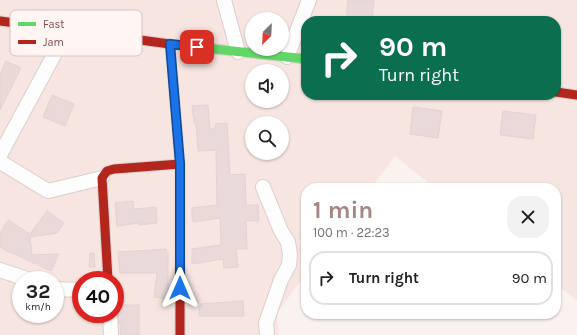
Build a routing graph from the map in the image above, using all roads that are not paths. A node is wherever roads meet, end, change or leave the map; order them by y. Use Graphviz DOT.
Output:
graph roads {
  1 [pos="224,0"];
  2 [pos="308,0"];
  3 [pos="302,16"];
  4 [pos="301,19"];
  5 [pos="142,40"];
  6 [pos="170,44"];
  7 [pos="238,52"];
  8 [pos="54,56"];
  9 [pos="287,57"];
  10 [pos="301,58"];
  11 [pos="561,92"];
  12 [pos="577,94"];
  13 [pos="0,157"];
  14 [pos="180,164"];
  15 [pos="102,178"];
  16 [pos="263,187"];
  17 [pos="0,270"];
  18 [pos="107,271"];
  19 [pos="12,274"];
  20 [pos="110,323"];
  21 [pos="111,335"];
  22 [pos="180,335"];
  23 [pos="267,335"];
  1 -- 7 [label="street"];
  2 -- 3 [label="street"];
  4 -- 9 [label="street"];
  5 -- 6 [label="street"];
  6 -- 7 [label="street"];
  6 -- 14 [label="street"];
  7 -- 9 [label="street"];
  8 -- 13 [label="street"];
  9 -- 10 [label="street"];
  11 -- 12 [label="street"];
  13 -- 15 [label="street"];
  14 -- 15 [label="street"];
  14 -- 22 [label="street"];
  15 -- 18 [label="street"];
  16 -- 23 [label="street"];
  17 -- 19 [label="street"];
  20 -- 21 [label="street"];
}
